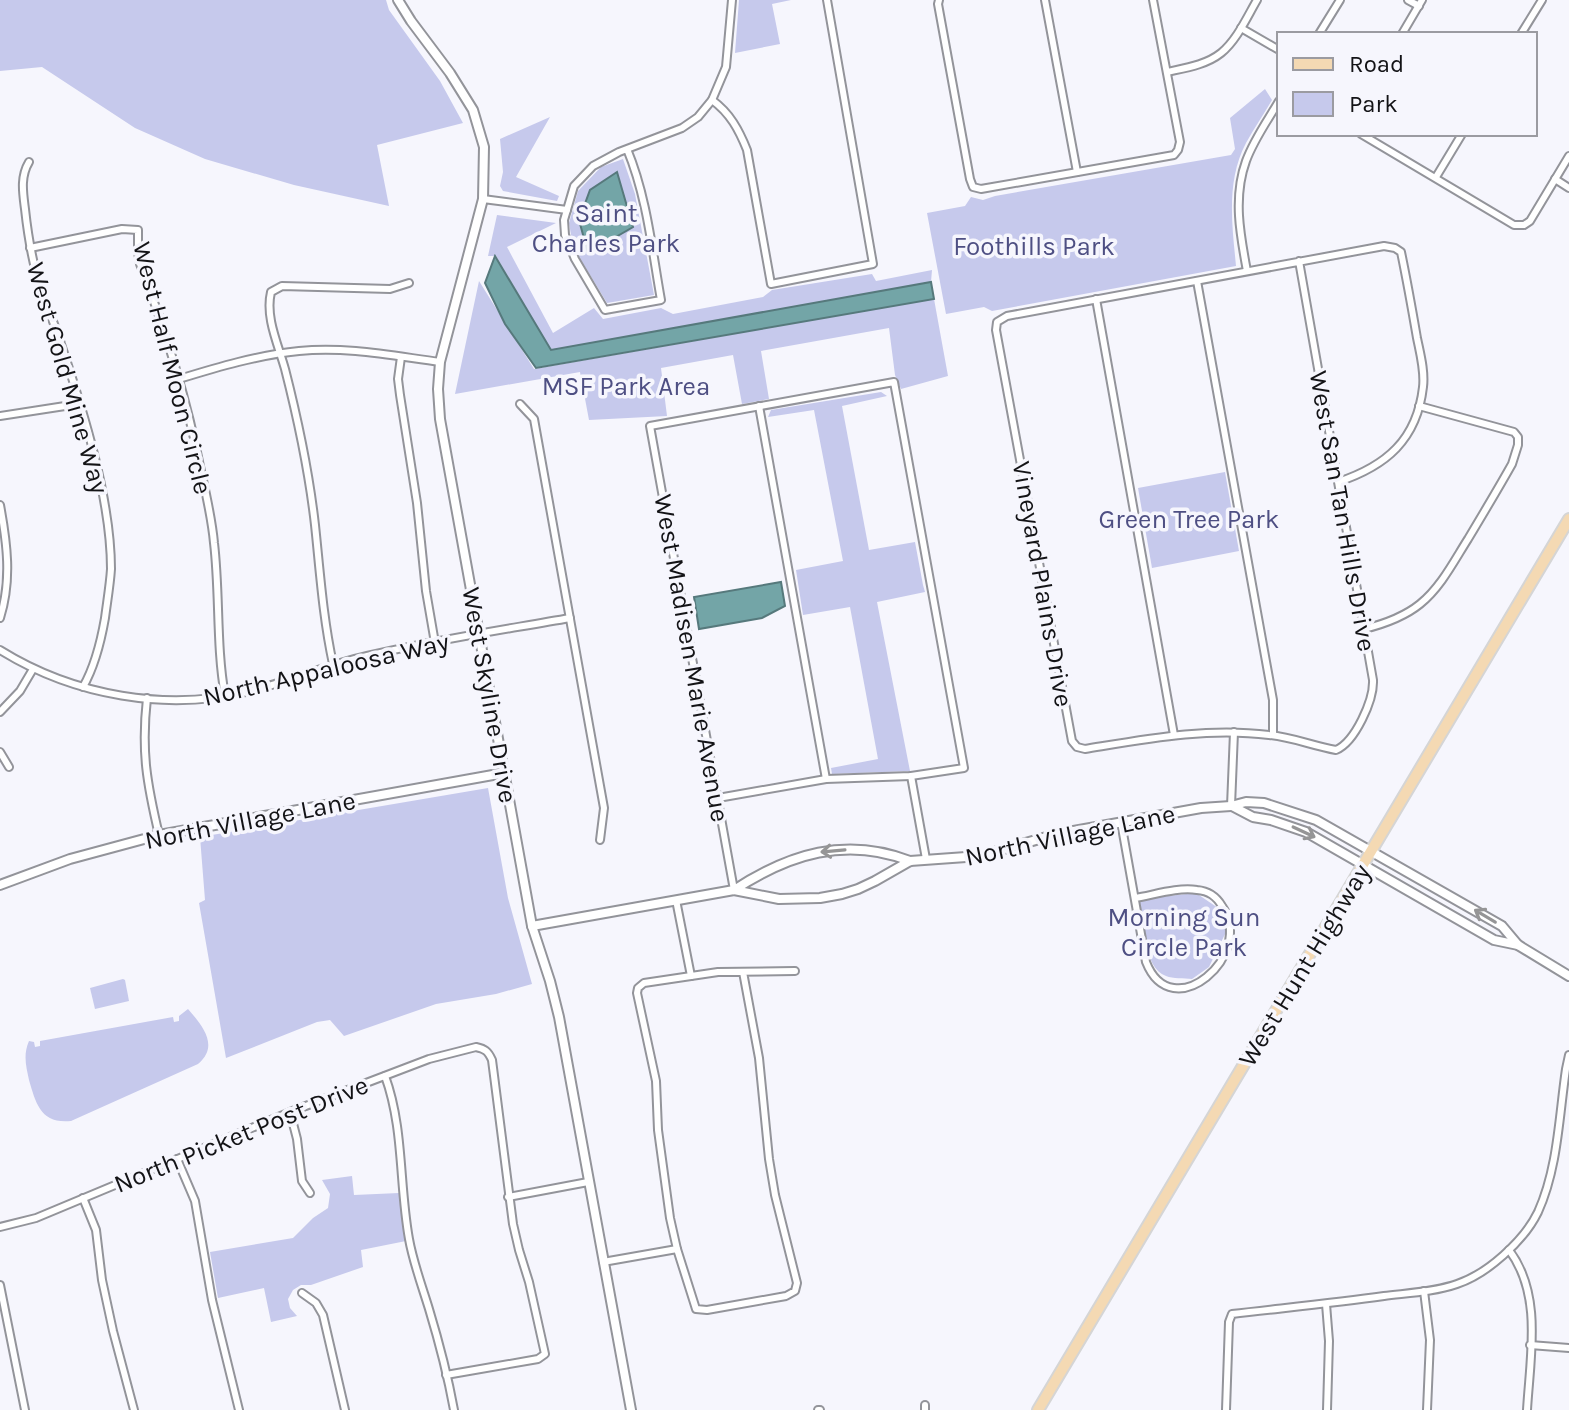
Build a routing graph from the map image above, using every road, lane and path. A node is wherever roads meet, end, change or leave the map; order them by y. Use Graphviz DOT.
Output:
graph roads {
  1 [pos="398,0"];
  2 [pos="732,0"];
  3 [pos="827,0"];
  4 [pos="939,0"];
  5 [pos="1045,0"];
  6 [pos="1153,0"];
  7 [pos="1257,0"];
  8 [pos="1340,0"];
  9 [pos="1408,0"];
  10 [pos="1542,0"];
  11 [pos="1420,3"];
  12 [pos="1241,28"];
  13 [pos="1320,32"];
  14 [pos="1403,32"];
  15 [pos="1522,32"];
  16 [pos="1277,49"];
  17 [pos="1167,72"];
  18 [pos="712,100"];
  19 [pos="1277,104"];
  20 [pos="1364,136"];
  21 [pos="1461,136"];
  22 [pos="627,149"];
  23 [pos="1569,156"];
  24 [pos="29,162"];
  25 [pos="1077,172"];
  26 [pos="1436,177"];
  27 [pos="1555,179"];
  28 [pos="1569,188"];
  29 [pos="483,199"];
  30 [pos="567,210"];
  31 [pos="30,248"];
  32 [pos="1299,261"];
  33 [pos="1247,271"];
  34 [pos="1197,281"];
  35 [pos="409,283"];
  36 [pos="1096,299"];
  37 [pos="281,353"];
  38 [pos="401,357"];
  39 [pos="440,362"];
  40 [pos="179,379"];
  41 [pos="79,402"];
  42 [pos="520,404"];
  43 [pos="759,406"];
  44 [pos="1419,406"];
  45 [pos="0,416"];
  46 [pos="1338,482"];
  47 [pos="0,505"];
  48 [pos="1569,519"];
  49 [pos="0,618"];
  50 [pos="570,618"];
  51 [pos="1364,629"];
  52 [pos="479,635"];
  53 [pos="435,643"];
  54 [pos="0,650"];
  55 [pos="333,664"];
  56 [pos="33,669"];
  57 [pos="83,687"];
  58 [pos="225,696"];
  59 [pos="147,698"];
  60 [pos="0,712"];
  61 [pos="1234,732"];
  62 [pos="1174,735"];
  63 [pos="1273,735"];
  64 [pos="1336,750"];
  65 [pos="0,752"];
  66 [pos="9,767"];
  67 [pos="504,773"];
  68 [pos="911,776"];
  69 [pos="826,779"];
  70 [pos="718,798"];
  71 [pos="1231,806"];
  72 [pos="1121,822"];
  73 [pos="159,835"];
  74 [pos="600,840"];
  75 [pos="1372,850"];
  76 [pos="926,859"];
  77 [pos="910,861"];
  78 [pos="1364,864"];
  79 [pos="0,885"];
  80 [pos="734,890"];
  81 [pos="1135,898"];
  82 [pos="676,900"];
  83 [pos="532,926"];
  84 [pos="1518,945"];
  85 [pos="795,971"];
  86 [pos="743,972"];
  87 [pos="691,976"];
  88 [pos="1569,976"];
  89 [pos="1569,1055"];
  90 [pos="385,1076"];
  91 [pos="290,1112"];
  92 [pos="177,1159"];
  93 [pos="588,1182"];
  94 [pos="310,1193"];
  95 [pos="508,1197"];
  96 [pos="83,1198"];
  97 [pos="0,1227"];
  98 [pos="677,1249"];
  99 [pos="1509,1250"];
  100 [pos="603,1262"];
  101 [pos="0,1285"];
  102 [pos="1424,1291"];
  103 [pos="302,1293"];
  104 [pos="1326,1304"];
  105 [pos="1530,1345"];
  106 [pos="1569,1348"];
  107 [pos="446,1375"];
  108 [pos="25,1410"];
  109 [pos="134,1410"];
  110 [pos="238,1410"];
  111 [pos="345,1410"];
  112 [pos="454,1410"];
  113 [pos="631,1410"];
  114 [pos="1038,1410"];
  115 [pos="1226,1410"];
  116 [pos="1327,1410"];
  117 [pos="1427,1410"];
  118 [pos="1527,1410"];
  1 -- 29 [label="street, West Skyline Drive"];
  2 -- 18 [label="street"];
  3 -- 18 [label="street"];
  4 -- 25 [label="street"];
  5 -- 25 [label="street"];
  6 -- 17 [label="street"];
  7 -- 12 [label="street"];
  8 -- 13 [label="street"];
  9 -- 11 [label="street"];
  10 -- 15 [label="street"];
  11 -- 14 [label="street"];
  12 -- 16 [label="street"];
  12 -- 17 [label="street"];
  17 -- 25 [label="street"];
  18 -- 22 [label="street"];
  19 -- 33 [label="street"];
  20 -- 26 [label="street"];
  21 -- 26 [label="street"];
  22 -- 30 [label="street"];
  22 -- 30 [label="street"];
  23 -- 27 [label="street"];
  24 -- 31 [label="street, West Gold Mine Way"];
  26 -- 27 [label="street"];
  27 -- 28 [label="street"];
  29 -- 30 [label="street"];
  29 -- 39 [label="street, West Skyline Drive"];
  31 -- 40 [label="street, West Half Moon Circle"];
  31 -- 41 [label="street, West Gold Mine Way"];
  32 -- 33 [label="street"];
  32 -- 44 [label="street"];
  32 -- 46 [label="street, West San Tan Hills Drive"];
  33 -- 34 [label="street"];
  34 -- 36 [label="street"];
  34 -- 63 [label="street"];
  35 -- 37 [label="street"];
  36 -- 62 [label="street"];
  36 -- 62 [label="street, Vineyard Plains Drive"];
  37 -- 38 [label="street"];
  37 -- 40 [label="street"];
  37 -- 55 [label="street"];
  38 -- 39 [label="street"];
  38 -- 53 [label="street"];
  39 -- 52 [label="street, West Skyline Drive"];
  40 -- 58 [label="street, West Half Moon Circle"];
  41 -- 45 [label="street"];
  41 -- 57 [label="street, West Gold Mine Way"];
  42 -- 50 [label="street"];
  43 -- 68 [label="street"];
  43 -- 69 [label="street"];
  43 -- 70 [label="street, West Madisen Marie Avenue"];
  44 -- 46 [label="street"];
  44 -- 51 [label="street"];
  46 -- 51 [label="street, West San Tan Hills Drive"];
  47 -- 49 [label="street"];
  48 -- 75 [label="main road, West Hunt Highway"];
  50 -- 52 [label="street, North Appaloosa Way"];
  50 -- 74 [label="street"];
  51 -- 64 [label="street, West San Tan Hills Drive"];
  52 -- 53 [label="street, North Appaloosa Way"];
  52 -- 67 [label="street, West Skyline Drive"];
  53 -- 55 [label="street, North Appaloosa Way"];
  54 -- 56 [label="street, North Appaloosa Way"];
  55 -- 58 [label="street, North Appaloosa Way"];
  56 -- 57 [label="street, North Appaloosa Way"];
  56 -- 60 [label="street"];
  57 -- 59 [label="street, North Appaloosa Way"];
  58 -- 59 [label="street, North Appaloosa Way"];
  59 -- 73 [label="street"];
  61 -- 62 [label="street, Vineyard Plains Drive"];
  61 -- 63 [label="street, Vineyard Plains Drive"];
  61 -- 71 [label="street"];
  63 -- 64 [label="street, Vineyard Plains Drive"];
  65 -- 66 [label="street"];
  67 -- 73 [label="street, North Village Lane"];
  67 -- 83 [label="street, West Skyline Drive"];
  68 -- 69 [label="street"];
  68 -- 76 [label="street"];
  69 -- 70 [label="street"];
  70 -- 80 [label="street, West Madisen Marie Avenue"];
  71 -- 72 [label="street, North Village Lane"];
  71 -- 75 [label="street, North Village Lane"];
  71 -- 78 [label="street, North Village Lane, one-way"];
  72 -- 76 [label="street, North Village Lane"];
  72 -- 81 [label="street"];
  73 -- 79 [label="street, North Village Lane"];
  75 -- 78 [label="main road, West Hunt Highway"];
  84 -- 75 [label="street, North Village Lane, one-way"];
  76 -- 77 [label="street, North Village Lane"];
  77 -- 80 [label="street, North Village Lane"];
  77 -- 80 [label="street, North Village Lane, one-way"];
  78 -- 84 [label="street, North Village Lane"];
  78 -- 114 [label="main road, West Hunt Highway"];
  80 -- 82 [label="street, North Village Lane"];
  81 -- 81 [label="street"];
  82 -- 83 [label="street, North Village Lane"];
  82 -- 87 [label="street"];
  83 -- 93 [label="street, West Skyline Drive"];
  84 -- 88 [label="street, North Village Lane"];
  85 -- 86 [label="street"];
  86 -- 87 [label="street"];
  86 -- 98 [label="street"];
  87 -- 98 [label="street"];
  89 -- 99 [label="street"];
  90 -- 91 [label="street, North Picket Post Drive"];
  90 -- 95 [label="street, North Picket Post Drive"];
  90 -- 107 [label="street"];
  91 -- 92 [label="street, North Picket Post Drive"];
  91 -- 94 [label="street"];
  92 -- 96 [label="street, North Picket Post Drive"];
  92 -- 110 [label="street"];
  93 -- 95 [label="street"];
  93 -- 100 [label="street, West Skyline Drive"];
  95 -- 107 [label="street"];
  96 -- 97 [label="street, North Picket Post Drive"];
  96 -- 109 [label="street"];
  98 -- 100 [label="street"];
  99 -- 102 [label="street"];
  99 -- 105 [label="street"];
  100 -- 113 [label="street, West Skyline Drive"];
  101 -- 108 [label="street"];
  102 -- 104 [label="street"];
  102 -- 117 [label="street"];
  103 -- 111 [label="street"];
  104 -- 115 [label="street"];
  104 -- 116 [label="street"];
  105 -- 106 [label="street"];
  105 -- 118 [label="street"];
  107 -- 112 [label="street"];
}
